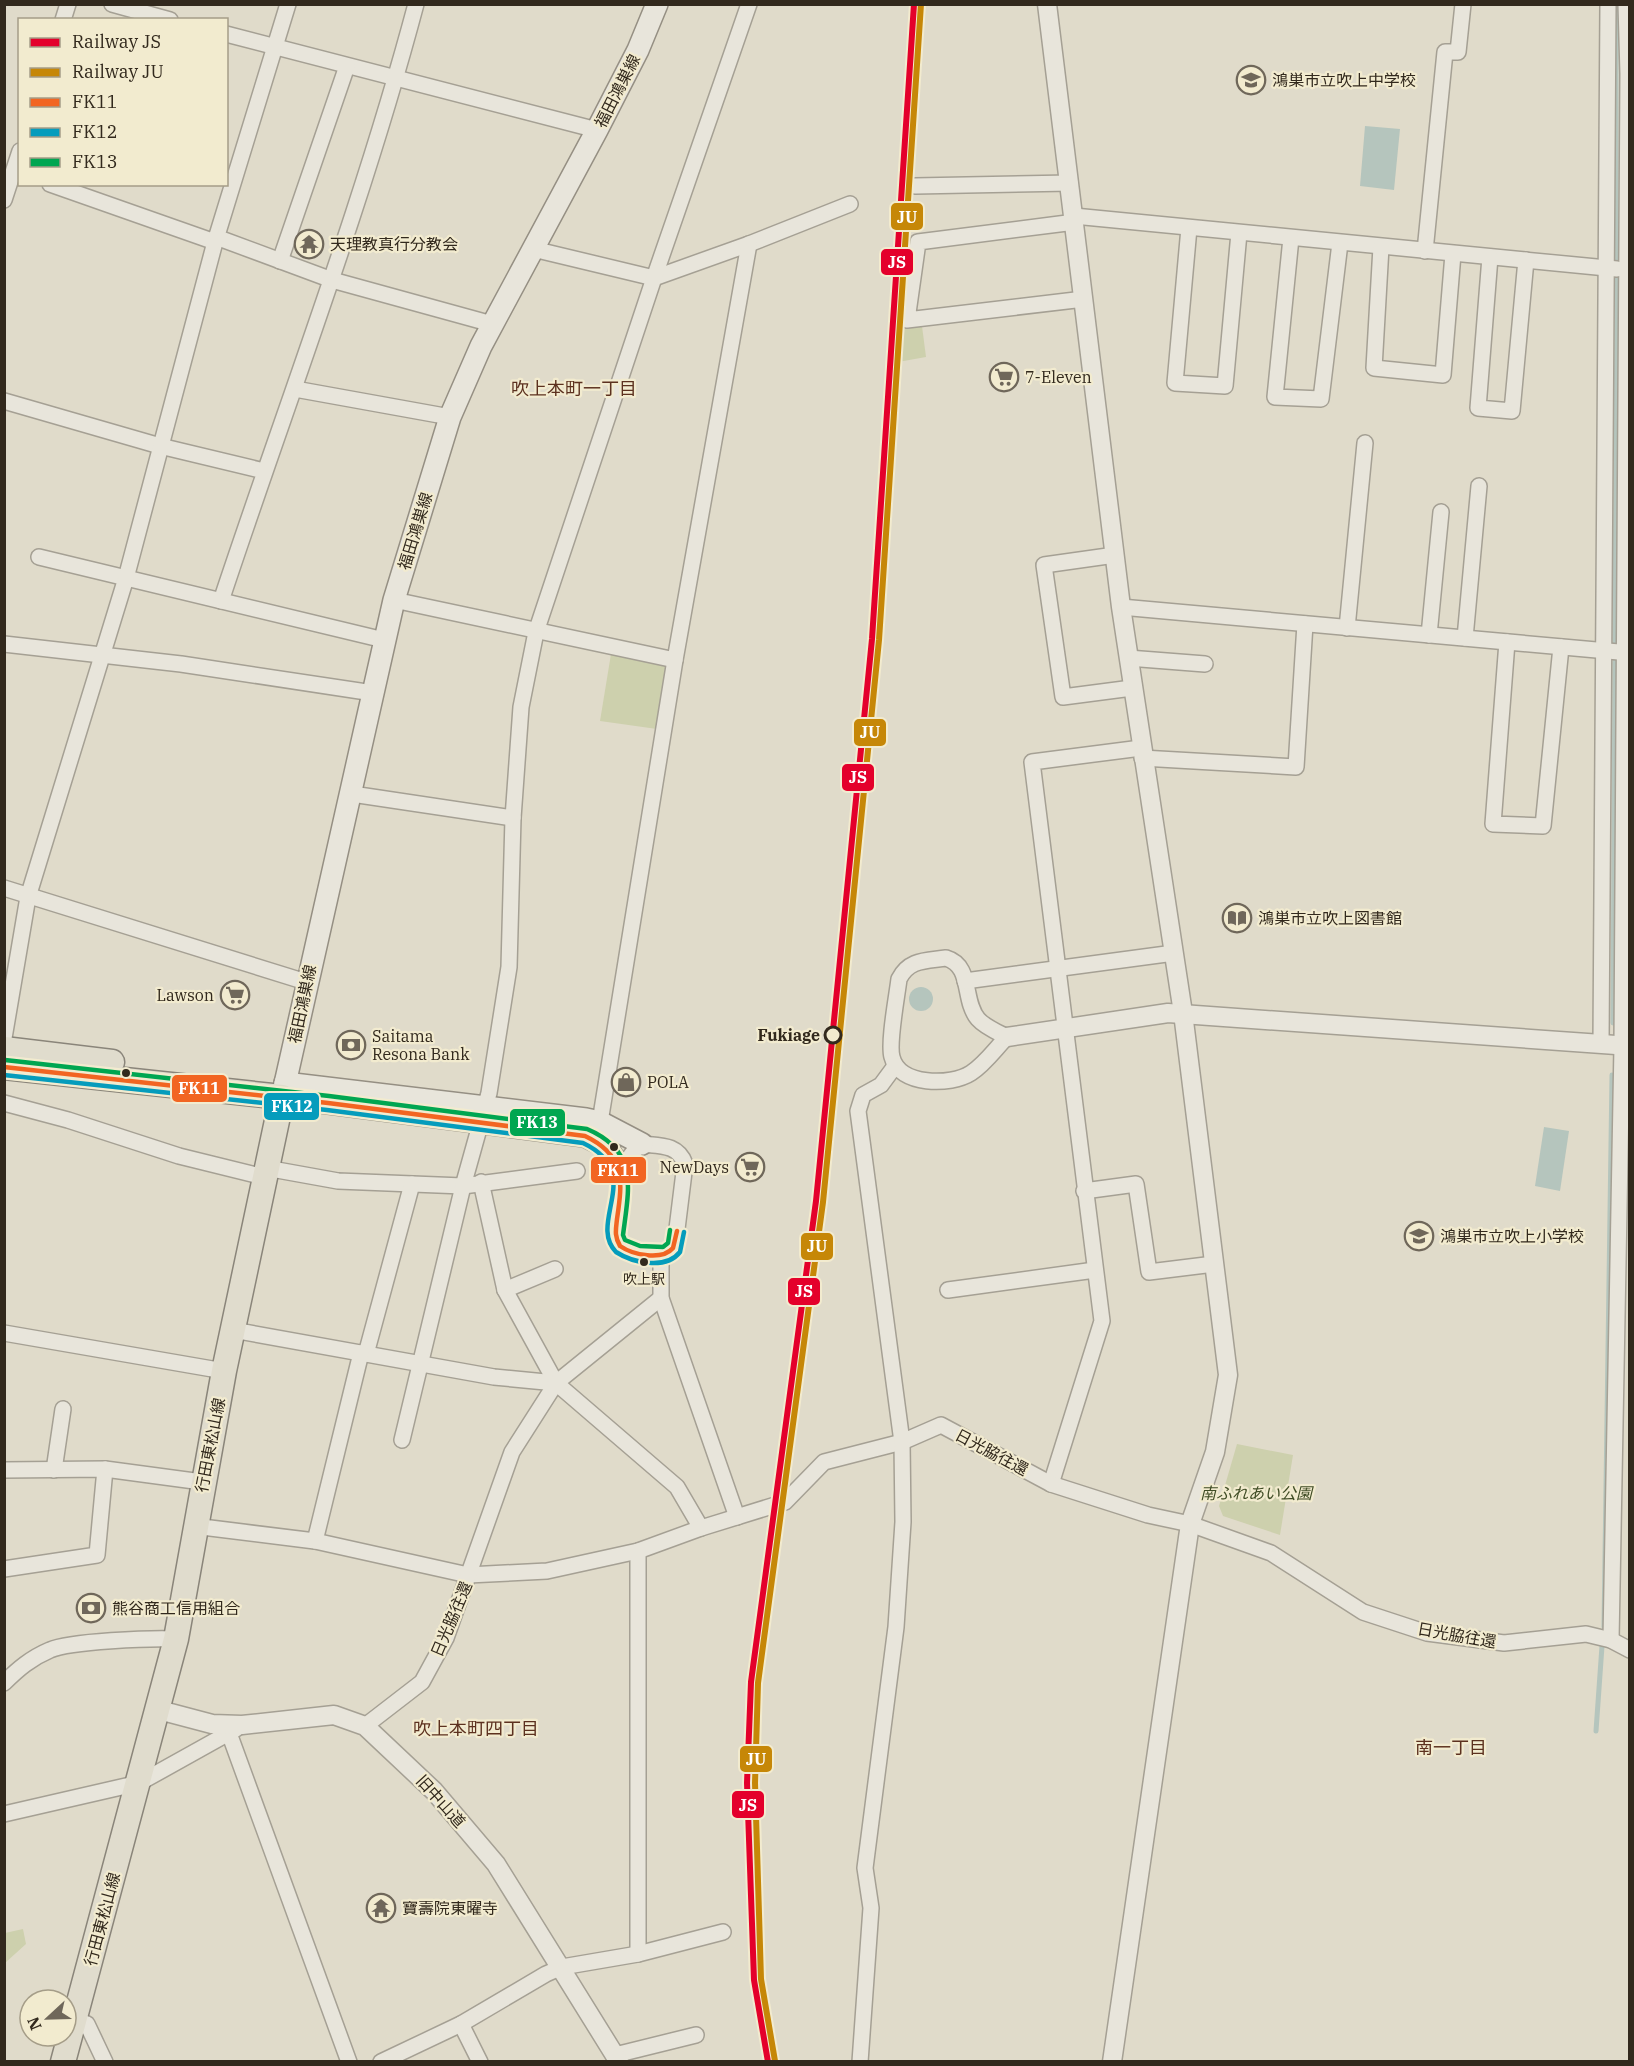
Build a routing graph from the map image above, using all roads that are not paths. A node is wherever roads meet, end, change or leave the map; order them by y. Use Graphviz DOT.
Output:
graph roads {
  1 [pos="112,4"];
  2 [pos="288,4"];
  3 [pos="416,4"];
  4 [pos="657,4"];
  5 [pos="749,4"];
  6 [pos="1047,4"];
  7 [pos="1463,4"];
  8 [pos="1608,4"];
  9 [pos="1626,4"];
  10 [pos="163,18"];
  11 [pos="228,35"];
  12 [pos="276,47"];
  13 [pos="347,66"];
  14 [pos="396,78"];
  15 [pos="597,130"];
  16 [pos="18,156"];
  17 [pos="232,165"];
  18 [pos="12,171"];
  19 [pos="228,183"];
  20 [pos="1070,183"];
  21 [pos="56,186"];
  22 [pos="227,186"];
  23 [pos="915,186"];
  24 [pos="4,200"];
  25 [pos="850,204"];
  26 [pos="1074,219"];
  27 [pos="1190,228"];
  28 [pos="1239,233"];
  29 [pos="1291,238"];
  30 [pos="215,240"];
  31 [pos="1340,243"];
  32 [pos="750,244"];
  33 [pos="1381,248"];
  34 [pos="533,249"];
  35 [pos="1425,251"];
  36 [pos="1453,254"];
  37 [pos="1490,257"];
  38 [pos="1526,260"];
  39 [pos="279,261"];
  40 [pos="1607,267"];
  41 [pos="1628,270"];
  42 [pos="654,278"];
  43 [pos="332,280"];
  44 [pos="1084,298"];
  45 [pos="492,324"];
  46 [pos="295,389"];
  47 [pos="4,401"];
  48 [pos="450,417"];
  49 [pos="1365,443"];
  50 [pos="160,446"];
  51 [pos="264,471"];
  52 [pos="1479,486"];
  53 [pos="1441,512"];
  54 [pos="1115,555"];
  55 [pos="39,557"];
  56 [pos="126,578"];
  57 [pos="394,600"];
  58 [pos="221,601"];
  59 [pos="1121,607"];
  60 [pos="1305,624"];
  61 [pos="1347,628"];
  62 [pos="537,632"];
  63 [pos="1429,635"];
  64 [pos="1465,638"];
  65 [pos="384,640"];
  66 [pos="1507,642"];
  67 [pos="4,644"];
  68 [pos="1561,647"];
  69 [pos="1603,651"];
  70 [pos="1627,653"];
  71 [pos="102,656"];
  72 [pos="1128,658"];
  73 [pos="675,660"];
  74 [pos="1205,664"];
  75 [pos="1132,688"];
  76 [pos="373,693"];
  77 [pos="1141,753"];
  78 [pos="352,794"];
  79 [pos="1627,798"];
  80 [pos="513,819"];
  81 [pos="4,888"];
  82 [pos="28,897"];
  83 [pos="1626,922"];
  84 [pos="1173,953"];
  85 [pos="1058,969"];
  86 [pos="965,981"];
  87 [pos="306,982"];
  88 [pos="1183,1013"];
  89 [pos="1065,1027"];
  90 [pos="1007,1037"];
  91 [pos="4,1038"];
  92 [pos="1601,1044"];
  93 [pos="1626,1046"];
  94 [pos="4,1049"];
  95 [pos="895,1066"];
  96 [pos="4,1067"];
  97 [pos="283,1090"];
  98 [pos="4,1103"];
  99 [pos="484,1115"];
  100 [pos="600,1122"];
  101 [pos="642,1144"];
  102 [pos="577,1171"];
  103 [pos="265,1172"];
  104 [pos="622,1172"];
  105 [pos="482,1182"];
  106 [pos="412,1184"];
  107 [pos="463,1186"];
  108 [pos="1084,1191"];
  109 [pos="661,1255"];
  110 [pos="1214,1264"];
  111 [pos="555,1269"];
  112 [pos="1095,1270"];
  113 [pos="505,1290"];
  114 [pos="948,1290"];
  115 [pos="1624,1292"];
  116 [pos="661,1298"];
  117 [pos="232,1330"];
  118 [pos="4,1333"];
  119 [pos="363,1354"];
  120 [pos="420,1364"];
  121 [pos="224,1371"];
  122 [pos="556,1383"];
  123 [pos="1623,1395"];
  124 [pos="63,1409"];
  125 [pos="402,1440"];
  126 [pos="902,1442"];
  127 [pos="105,1469"];
  128 [pos="4,1470"];
  129 [pos="54,1470"];
  130 [pos="202,1482"];
  131 [pos="1051,1484"];
  132 [pos="737,1517"];
  133 [pos="1190,1524"];
  134 [pos="194,1526"];
  135 [pos="701,1527"];
  136 [pos="315,1541"];
  137 [pos="638,1551"];
  138 [pos="4,1569"];
  139 [pos="468,1575"];
  140 [pos="176,1639"];
  141 [pos="1611,1640"];
  142 [pos="1629,1650"];
  143 [pos="4,1683"];
  144 [pos="159,1710"];
  145 [pos="365,1726"];
  146 [pos="236,1729"];
  147 [pos="139,1783"];
  148 [pos="4,1814"];
  149 [pos="723,1932"];
  150 [pos="638,1954"];
  151 [pos="562,1967"];
  152 [pos="78,2004"];
  153 [pos="78,2021"];
  154 [pos="461,2024"];
  155 [pos="696,2035"];
  156 [pos="617,2058"];
  157 [pos="105,2061"];
  158 [pos="348,2061"];
  159 [pos="381,2061"];
  160 [pos="480,2061"];
  161 [pos="860,2061"];
  162 [pos="1112,2061"];
  1 -- 10 [label="street"];
  2 -- 12 [label="street"];
  3 -- 14 [label="street"];
  4 -- 15 [label="main road, 福田鴻巣線"];
  5 -- 42 [label="street"];
  6 -- 20 [label="street"];
  7 -- 35 [label="street"];
  8 -- 40 [label="street"];
  9 -- 41 [label="street"];
  11 -- 12 [label="street"];
  12 -- 13 [label="street"];
  12 -- 17 [label="street"];
  13 -- 14 [label="street"];
  13 -- 39 [label="street"];
  14 -- 15 [label="street"];
  14 -- 43 [label="street"];
  15 -- 34 [label="main road, 福田鴻巣線"];
  16 -- 18 [label="street"];
  17 -- 19 [label="street"];
  18 -- 24 [label="street"];
  20 -- 23 [label="street"];
  20 -- 26 [label="street"];
  21 -- 30 [label="street"];
  22 -- 30 [label="street"];
  25 -- 32 [label="street"];
  26 -- 27 [label="street"];
  26 -- 44 [label="street"];
  26 -- 44 [label="street"];
  27 -- 28 [label="street"];
  27 -- 28 [label="street"];
  28 -- 29 [label="street"];
  29 -- 31 [label="street"];
  29 -- 31 [label="street"];
  30 -- 39 [label="street"];
  30 -- 50 [label="street"];
  31 -- 33 [label="street"];
  32 -- 42 [label="street"];
  32 -- 73 [label="street"];
  33 -- 35 [label="street"];
  33 -- 36 [label="street"];
  34 -- 42 [label="street"];
  34 -- 45 [label="main road, 福田鴻巣線"];
  35 -- 36 [label="street"];
  36 -- 37 [label="street"];
  37 -- 38 [label="street"];
  37 -- 38 [label="street"];
  38 -- 40 [label="street"];
  39 -- 43 [label="street"];
  40 -- 41 [label="street"];
  40 -- 69 [label="street"];
  41 -- 70 [label="street"];
  42 -- 62 [label="street"];
  43 -- 45 [label="street"];
  43 -- 46 [label="street"];
  44 -- 54 [label="street"];
  45 -- 48 [label="main road, 福田鴻巣線"];
  46 -- 48 [label="street"];
  46 -- 51 [label="street"];
  47 -- 50 [label="street"];
  48 -- 57 [label="main road, 福田鴻巣線"];
  49 -- 61 [label="street"];
  50 -- 51 [label="street"];
  50 -- 56 [label="street"];
  51 -- 58 [label="street"];
  52 -- 64 [label="street"];
  53 -- 63 [label="street"];
  54 -- 59 [label="street"];
  54 -- 75 [label="street"];
  55 -- 56 [label="street"];
  56 -- 58 [label="street"];
  56 -- 71 [label="street"];
  57 -- 62 [label="street"];
  57 -- 65 [label="main road, 福田鴻巣線"];
  58 -- 65 [label="street"];
  59 -- 60 [label="street"];
  59 -- 72 [label="street"];
  60 -- 61 [label="street"];
  60 -- 77 [label="street"];
  61 -- 63 [label="street"];
  62 -- 73 [label="street"];
  62 -- 80 [label="street"];
  63 -- 64 [label="street"];
  64 -- 66 [label="street"];
  65 -- 76 [label="main road, 福田鴻巣線"];
  66 -- 68 [label="street"];
  66 -- 68 [label="street"];
  67 -- 71 [label="street"];
  68 -- 69 [label="street"];
  69 -- 70 [label="street"];
  69 -- 92 [label="street"];
  70 -- 79 [label="street"];
  71 -- 76 [label="street"];
  71 -- 82 [label="street"];
  72 -- 74 [label="street"];
  72 -- 75 [label="street"];
  73 -- 100 [label="street"];
  75 -- 77 [label="street"];
  76 -- 78 [label="main road, 福田鴻巣線"];
  77 -- 84 [label="street"];
  77 -- 85 [label="street"];
  78 -- 80 [label="street"];
  78 -- 87 [label="main road, 福田鴻巣線"];
  79 -- 83 [label="street"];
  80 -- 99 [label="street"];
  81 -- 82 [label="street"];
  82 -- 87 [label="street"];
  82 -- 91 [label="street"];
  83 -- 93 [label="street"];
  84 -- 85 [label="street"];
  84 -- 88 [label="street"];
  85 -- 86 [label="street"];
  85 -- 89 [label="street"];
  86 -- 90 [label="street"];
  86 -- 95 [label="street"];
  87 -- 97 [label="main road, 福田鴻巣線"];
  88 -- 89 [label="street"];
  88 -- 92 [label="street"];
  88 -- 110 [label="street"];
  89 -- 90 [label="street"];
  89 -- 108 [label="street"];
  90 -- 95 [label="street"];
  92 -- 93 [label="street"];
  93 -- 115 [label="street"];
  94 -- 97 [label="main road"];
  95 -- 126 [label="street"];
  96 -- 97 [label="main road"];
  97 -- 99 [label="main road"];
  97 -- 103 [label="main road, 行田東松山線"];
  98 -- 103 [label="street"];
  99 -- 100 [label="main road"];
  99 -- 104 [label="main road"];
  99 -- 107 [label="street"];
  100 -- 101 [label="main road"];
  101 -- 104 [label="street"];
  101 -- 109 [label="street"];
  102 -- 105 [label="street"];
  103 -- 106 [label="street"];
  103 -- 117 [label="main road, 行田東松山線"];
  104 -- 109 [label="street"];
  105 -- 107 [label="street"];
  105 -- 113 [label="street"];
  106 -- 107 [label="street"];
  106 -- 119 [label="street"];
  107 -- 120 [label="street"];
  108 -- 110 [label="street"];
  108 -- 112 [label="street"];
  109 -- 116 [label="street"];
  110 -- 133 [label="street"];
  111 -- 113 [label="street"];
  112 -- 114 [label="street"];
  112 -- 131 [label="street"];
  113 -- 122 [label="street"];
  115 -- 123 [label="street"];
  116 -- 122 [label="street"];
  116 -- 132 [label="street"];
  117 -- 119 [label="street"];
  117 -- 121 [label="main road, 行田東松山線"];
  118 -- 121 [label="street"];
  119 -- 120 [label="street"];
  119 -- 136 [label="street"];
  120 -- 122 [label="street"];
  120 -- 125 [label="street"];
  121 -- 130 [label="main road, 行田東松山線"];
  122 -- 135 [label="street"];
  122 -- 139 [label="street"];
  123 -- 141 [label="street"];
  124 -- 129 [label="street"];
  126 -- 131 [label="street, 日光脇往還"];
  126 -- 132 [label="street, 日光脇往還"];
  126 -- 161 [label="street"];
  127 -- 129 [label="street"];
  127 -- 130 [label="street"];
  127 -- 138 [label="street"];
  128 -- 129 [label="street"];
  130 -- 134 [label="main road, 行田東松山線"];
  131 -- 133 [label="street, 日光脇往還"];
  132 -- 135 [label="street, 日光脇往還"];
  133 -- 141 [label="street, 日光脇往還"];
  133 -- 162 [label="street"];
  134 -- 136 [label="street"];
  134 -- 140 [label="main road, 行田東松山線"];
  135 -- 137 [label="street, 日光脇往還"];
  136 -- 139 [label="street"];
  137 -- 139 [label="street, 日光脇往還"];
  137 -- 150 [label="street"];
  139 -- 145 [label="street, 日光脇往還"];
  140 -- 143 [label="street"];
  140 -- 144 [label="main road, 行田東松山線"];
  141 -- 142 [label="street, 日光脇往還"];
  144 -- 146 [label="street, 旧中山道"];
  144 -- 147 [label="main road, 行田東松山線"];
  145 -- 146 [label="street, 旧中山道"];
  145 -- 151 [label="street, 旧中山道"];
  146 -- 147 [label="street"];
  146 -- 158 [label="street"];
  147 -- 148 [label="street"];
  147 -- 152 [label="main road, 行田東松山線"];
  149 -- 150 [label="street"];
  150 -- 151 [label="street"];
  151 -- 154 [label="street"];
  151 -- 156 [label="street, 旧中山道"];
  153 -- 157 [label="street"];
  154 -- 159 [label="street"];
  154 -- 160 [label="street"];
  155 -- 156 [label="street"];
}
